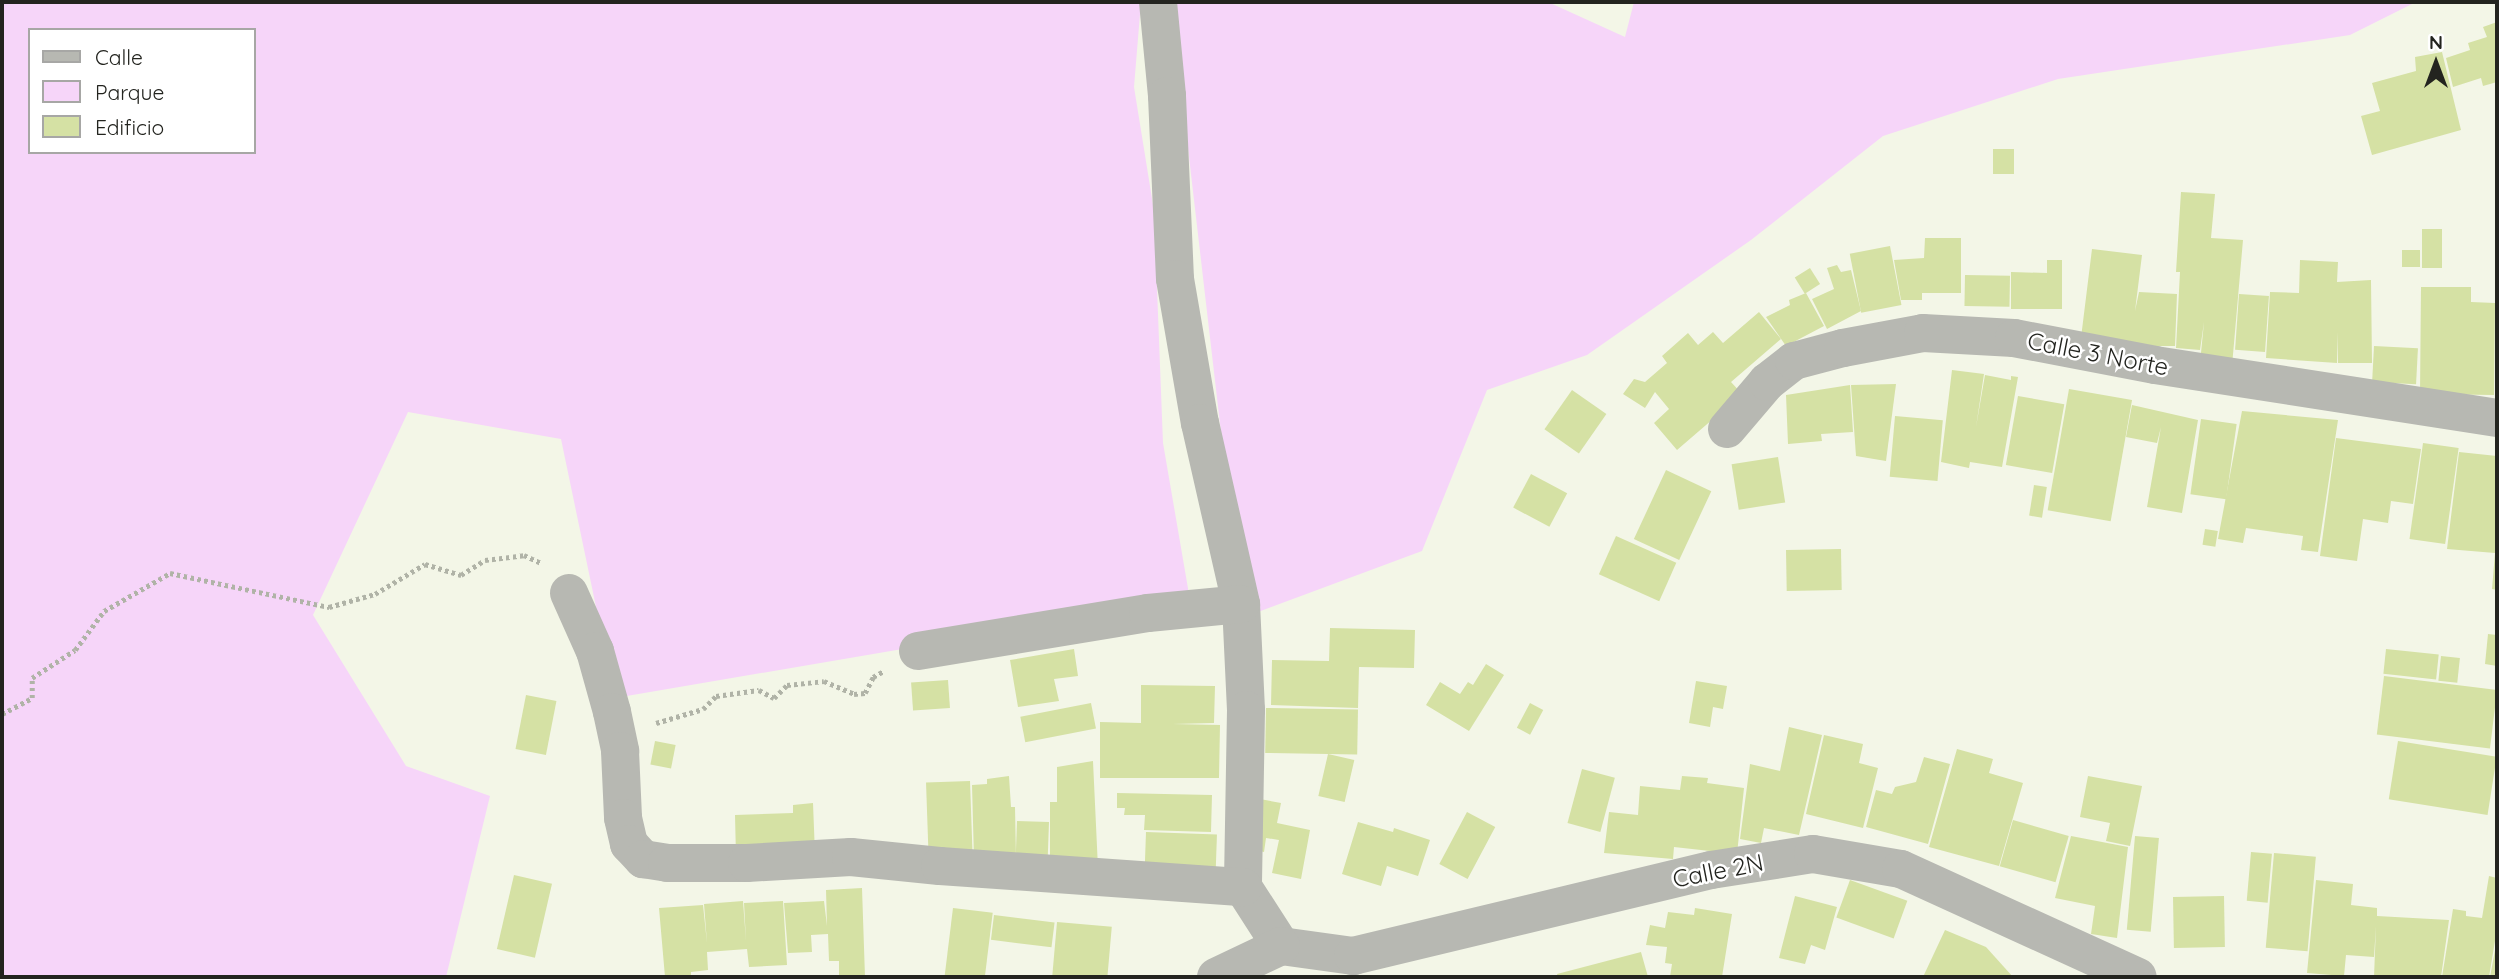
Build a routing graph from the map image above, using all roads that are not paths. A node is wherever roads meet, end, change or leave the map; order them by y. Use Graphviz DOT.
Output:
graph roads {
  1 [pos="1158,2"];
  2 [pos="2497,418"];
  3 [pos="1727,429"];
  4 [pos="569,593"];
  5 [pos="1241,604"];
  6 [pos="918,651"];
  7 [pos="1243,887"];
  8 [pos="1281,946"];
  9 [pos="1216,977"];
  10 [pos="2138,977"];
  1 -- 5 [label="street"];
  2 -- 3 [label="street, Calle 3 Norte"];
  4 -- 7 [label="street"];
  5 -- 6 [label="street"];
  5 -- 7 [label="street"];
  7 -- 8 [label="street"];
  8 -- 9 [label="street"];
  8 -- 10 [label="street, Calle 2N"];
}
